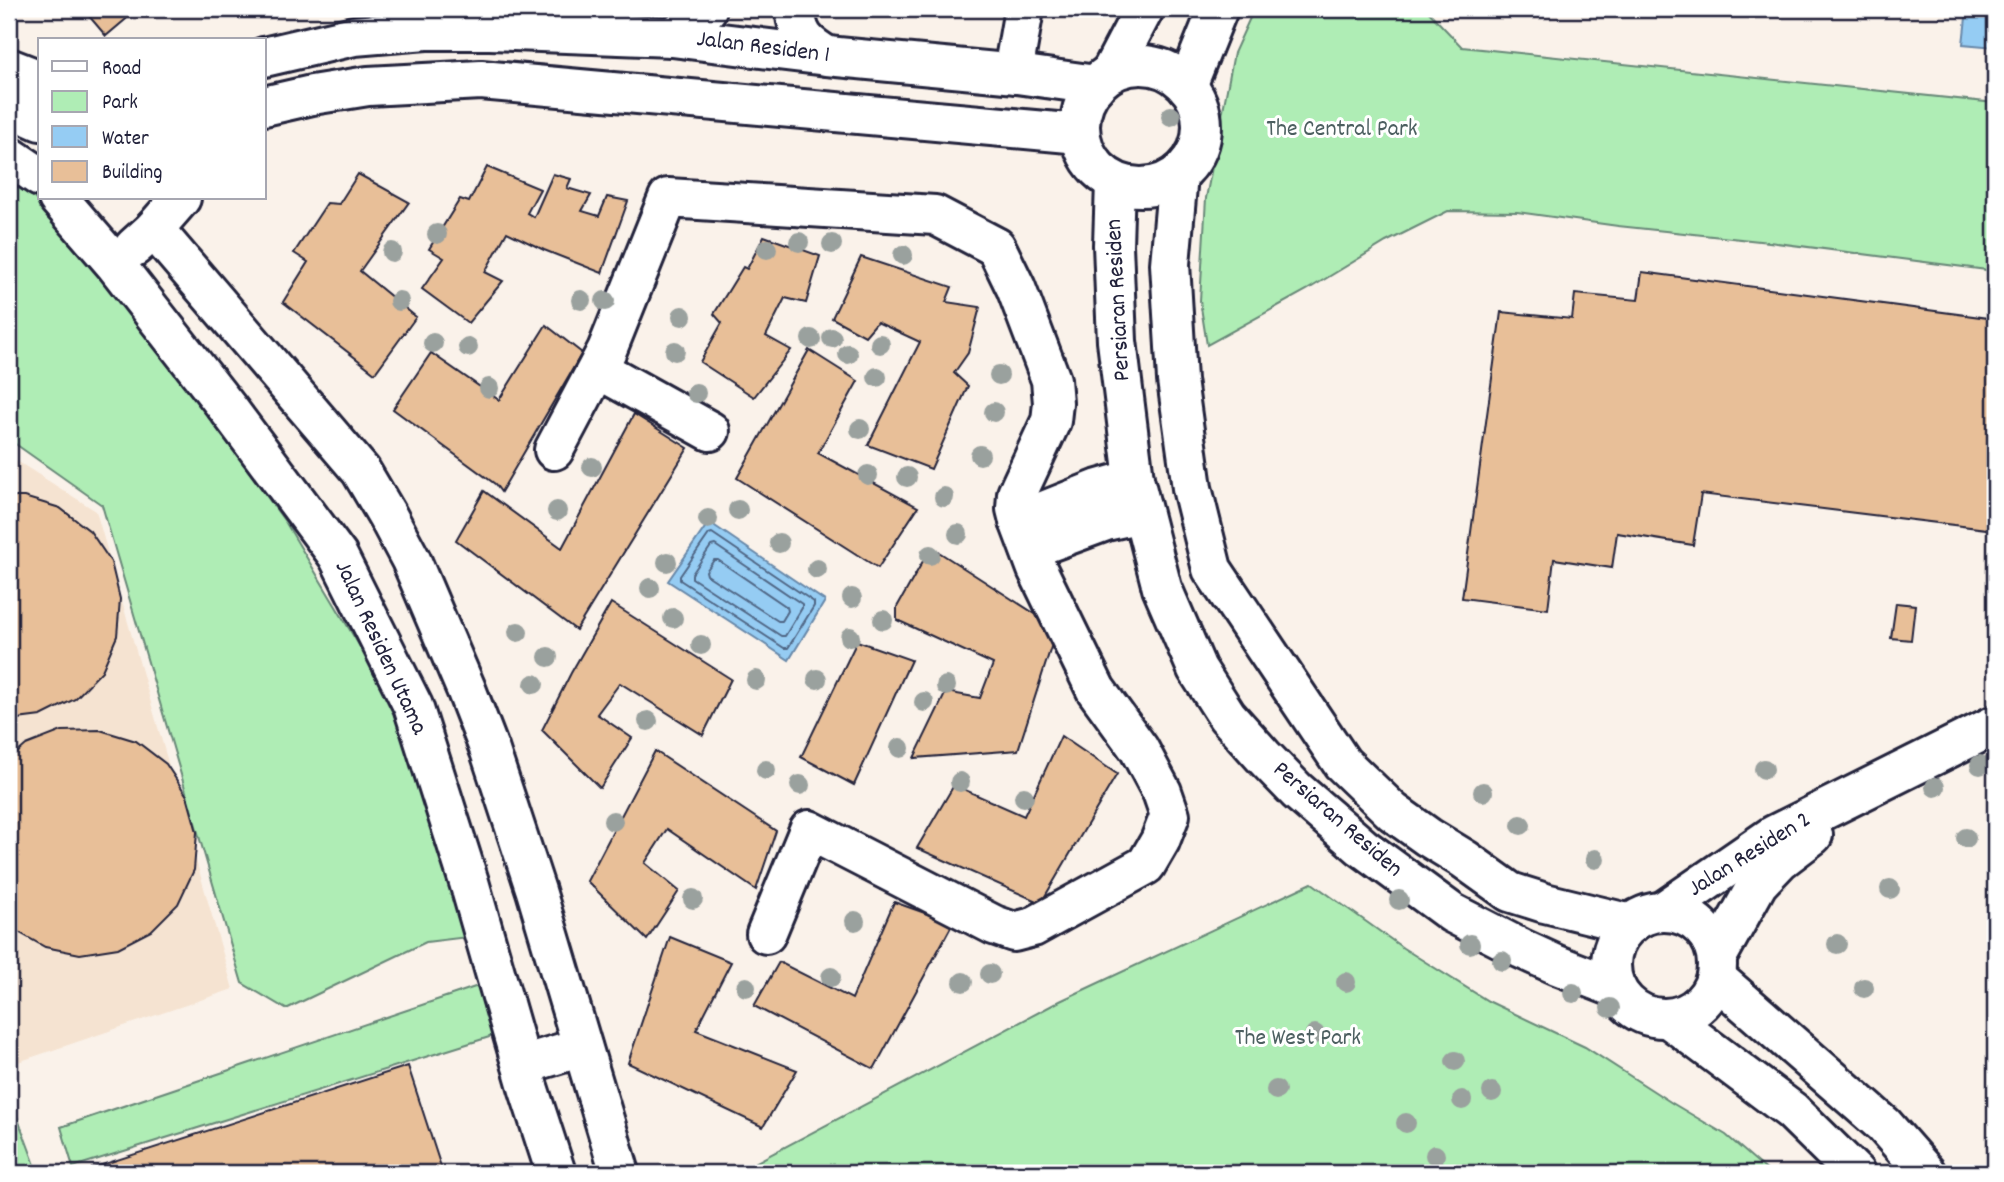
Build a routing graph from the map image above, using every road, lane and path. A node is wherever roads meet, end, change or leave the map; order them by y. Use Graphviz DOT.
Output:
graph roads {
  1 [pos="707,9"];
  2 [pos="795,9"];
  3 [pos="1024,9"];
  4 [pos="1144,9"];
  5 [pos="1218,9"];
  6 [pos="672,37"];
  7 [pos="827,56"];
  8 [pos="266,57"];
  9 [pos="9,68"];
  10 [pos="1017,74"];
  11 [pos="1103,78"];
  12 [pos="38,79"];
  13 [pos="1187,86"];
  14 [pos="9,91"];
  15 [pos="266,106"];
  16 [pos="38,120"];
  17 [pos="1080,134"];
  18 [pos="9,156"];
  19 [pos="1178,174"];
  20 [pos="38,176"];
  21 [pos="1115,182"];
  22 [pos="60,200"];
  23 [pos="179,200"];
  24 [pos="154,229"];
  25 [pos="115,264"];
  26 [pos="598,369"];
  27 [pos="710,431"];
  28 [pos="554,450"];
  29 [pos="1138,496"];
  30 [pos="1024,535"];
  31 [pos="1995,725"];
  32 [pos="1841,802"];
  33 [pos="1646,918"];
  34 [pos="766,934"];
  35 [pos="1717,967"];
  36 [pos="1616,988"];
  37 [pos="1668,1018"];
  38 [pos="582,1047"];
  39 [pos="522,1065"];
  40 [pos="556,1173"];
  41 [pos="620,1173"];
  42 [pos="1855,1173"];
  43 [pos="1926,1173"];
  1 -- 6 [label="street"];
  2 -- 7 [label="street"];
  3 -- 10 [label="street"];
  4 -- 11 [label="street"];
  5 -- 13 [label="street"];
  6 -- 7 [label="street, Jalan Residen 1"];
  6 -- 8 [label="street, Jalan Residen 1"];
  7 -- 10 [label="street, Jalan Residen 1"];
  9 -- 12 [label="street"];
  10 -- 11 [label="street, Jalan Residen 1"];
  11 -- 13 [label="street"];
  11 -- 17 [label="street"];
  13 -- 19 [label="street"];
  14 -- 16 [label="street"];
  15 -- 17 [label="street"];
  17 -- 21 [label="street"];
  18 -- 20 [label="street"];
  19 -- 21 [label="street"];
  19 -- 33 [label="street, Persiaran Residen"];
  21 -- 29 [label="street, Persiaran Residen"];
  22 -- 25 [label="street, Jalan Residen Utama"];
  23 -- 24 [label="street"];
  24 -- 25 [label="street"];
  24 -- 38 [label="street"];
  25 -- 39 [label="street, Jalan Residen Utama"];
  26 -- 27 [label="street"];
  26 -- 28 [label="street"];
  26 -- 30 [label="street"];
  29 -- 30 [label="street"];
  29 -- 36 [label="street, Persiaran Residen"];
  30 -- 34 [label="street"];
  31 -- 32 [label="street, Jalan Residen 2"];
  32 -- 33 [label="street, Jalan Residen 2"];
  32 -- 35 [label="street, Jalan Residen 2"];
  33 -- 35 [label="street"];
  33 -- 36 [label="street"];
  35 -- 37 [label="street"];
  35 -- 43 [label="street"];
  36 -- 37 [label="street"];
  37 -- 42 [label="street"];
  38 -- 39 [label="street"];
  38 -- 41 [label="street"];
  39 -- 40 [label="street, Jalan Residen Utama"];
}
